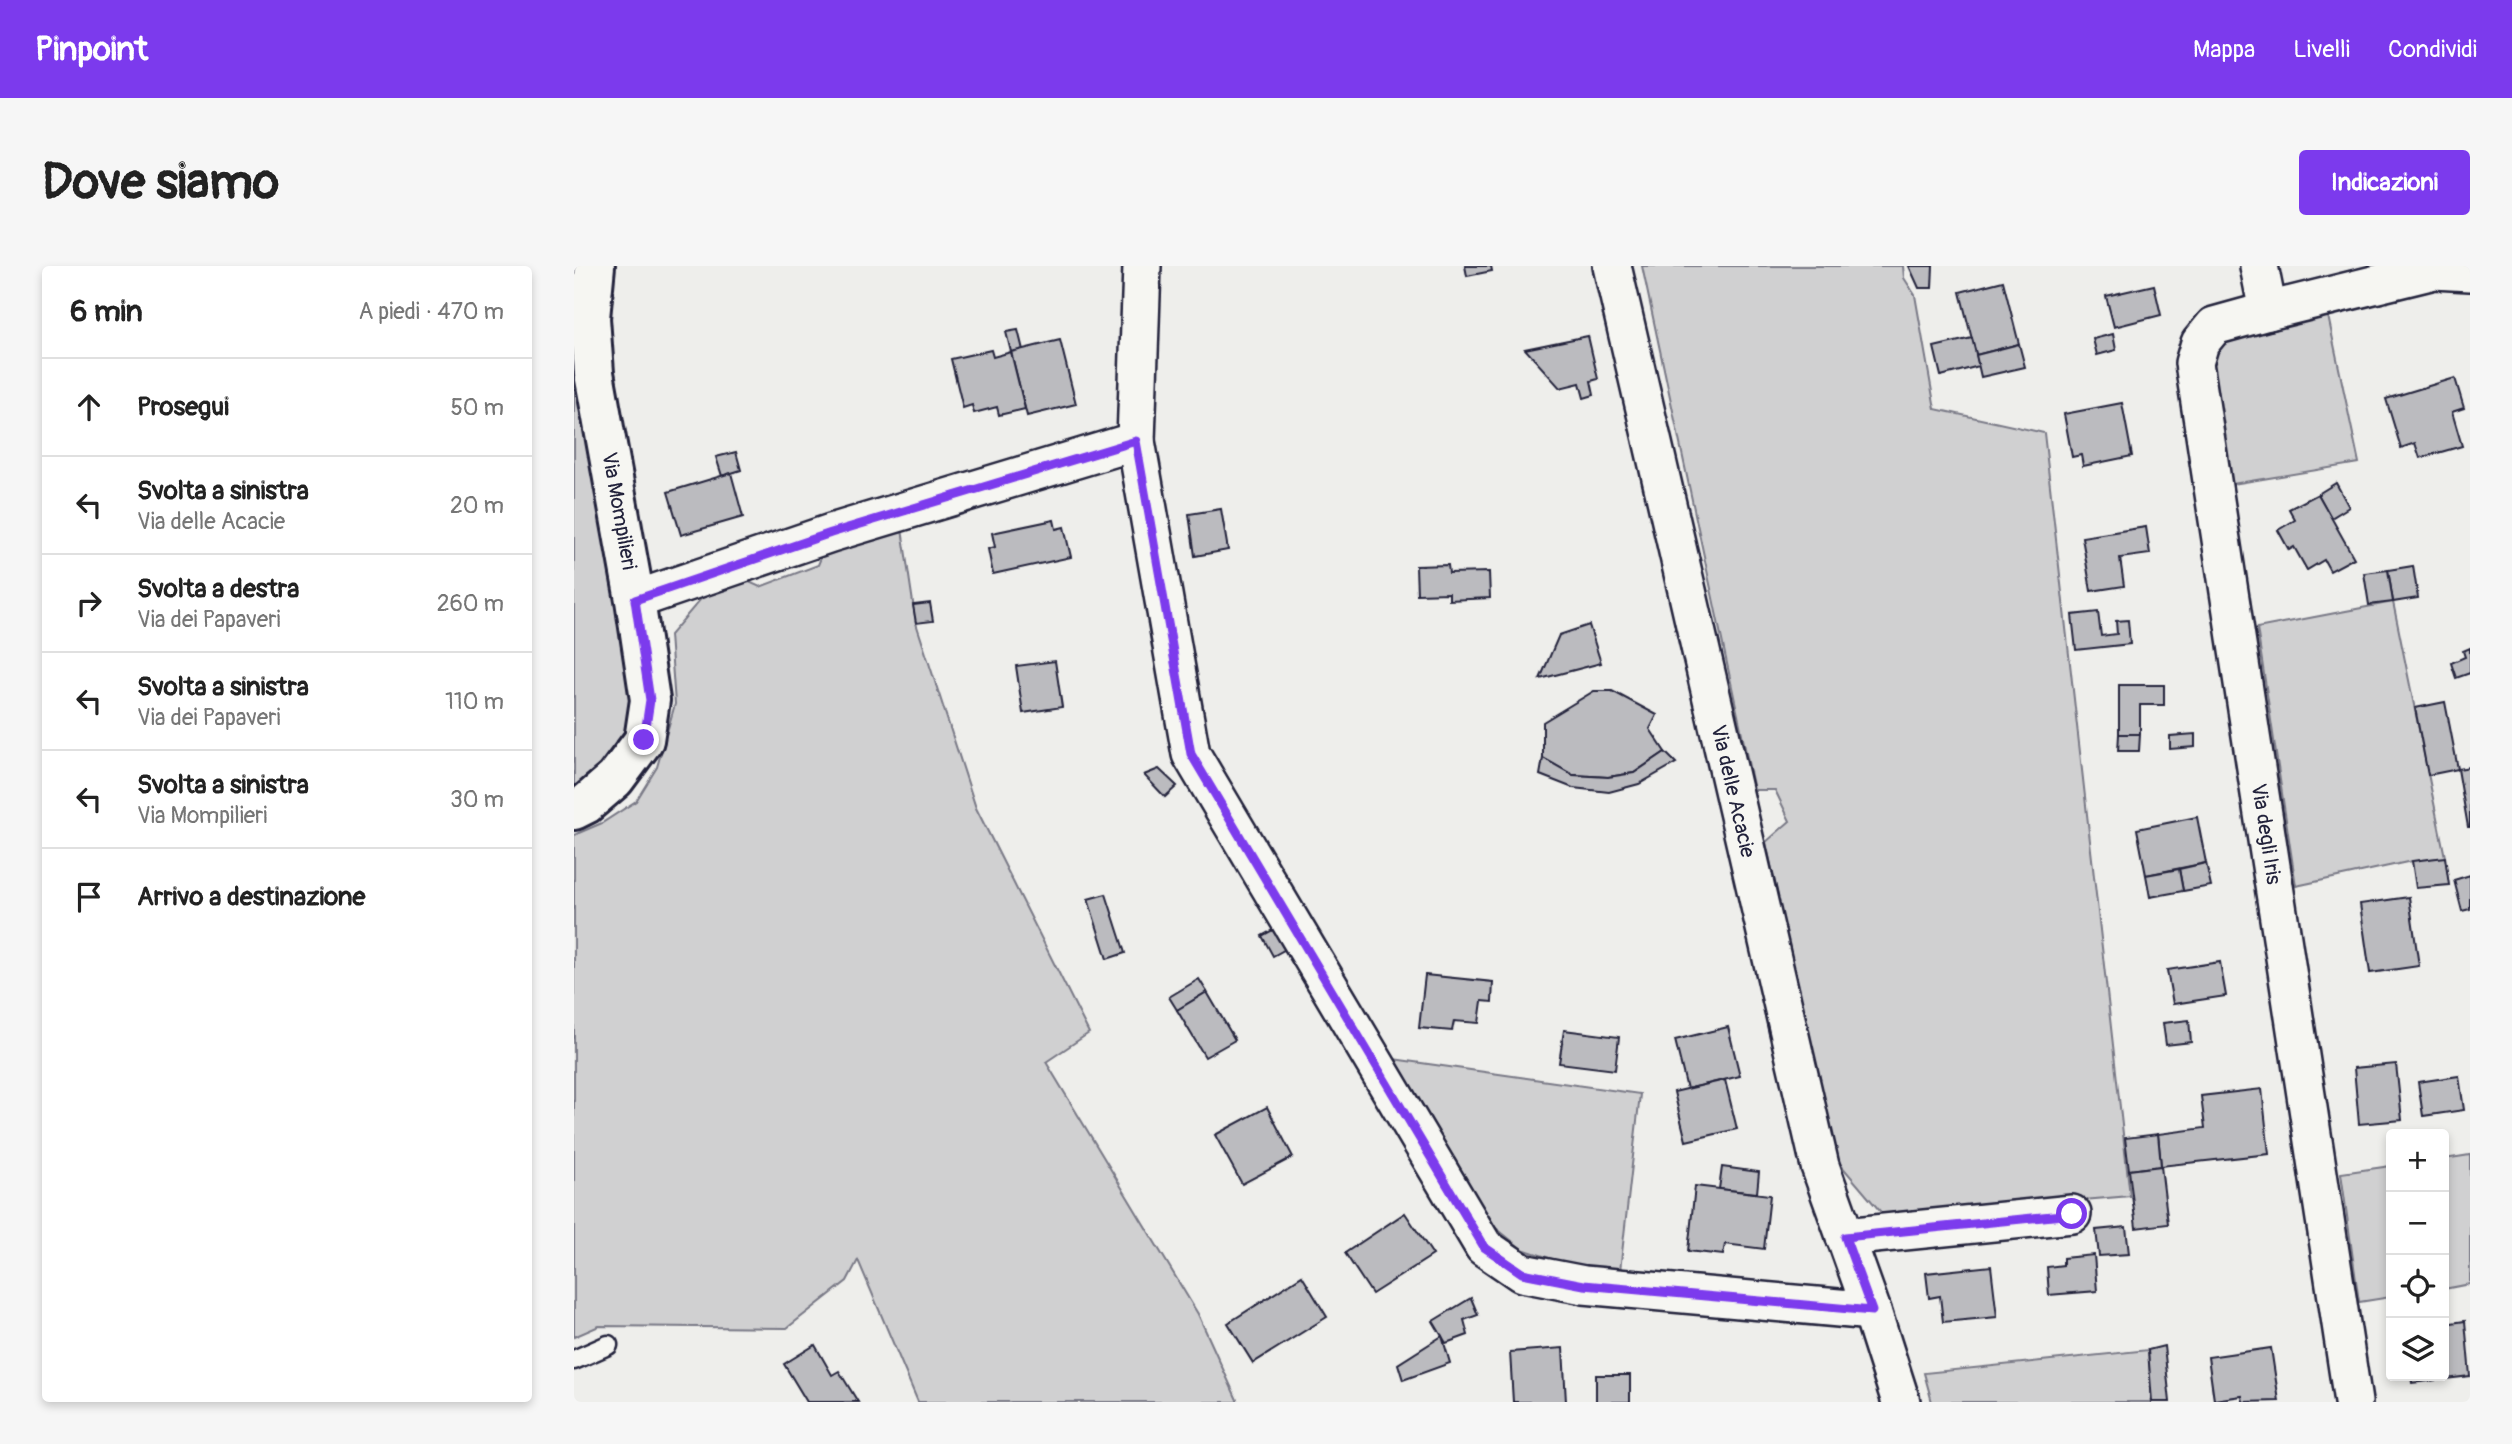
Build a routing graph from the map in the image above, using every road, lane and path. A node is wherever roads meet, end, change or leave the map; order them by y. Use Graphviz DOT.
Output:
graph roads {
  1 [pos="595,266"];
  2 [pos="1142,266"];
  3 [pos="1612,266"];
  4 [pos="2259,266"];
  5 [pos="2470,272"];
  6 [pos="2268,311"];
  7 [pos="1136,441"];
  8 [pos="635,600"];
  9 [pos="574,810"];
  10 [pos="2072,1214"];
  11 [pos="1845,1237"];
  12 [pos="1872,1311"];
  13 [pos="608,1345"];
  14 [pos="574,1360"];
  15 [pos="1900,1402"];
  16 [pos="2353,1402"];
  1 -- 8 [label="street, Via Mompilieri"];
  2 -- 7 [label="street"];
  3 -- 11 [label="street, Via delle Acacie"];
  4 -- 6 [label="street"];
  5 -- 6 [label="street, Via degli Iris"];
  6 -- 16 [label="street, Via degli Iris"];
  7 -- 8 [label="street"];
  7 -- 12 [label="street"];
  8 -- 9 [label="street, Via Mompilieri"];
  10 -- 11 [label="street"];
  11 -- 12 [label="street, Via delle Acacie"];
  12 -- 15 [label="street, Via delle Acacie"];
  13 -- 14 [label="lane"];
}
